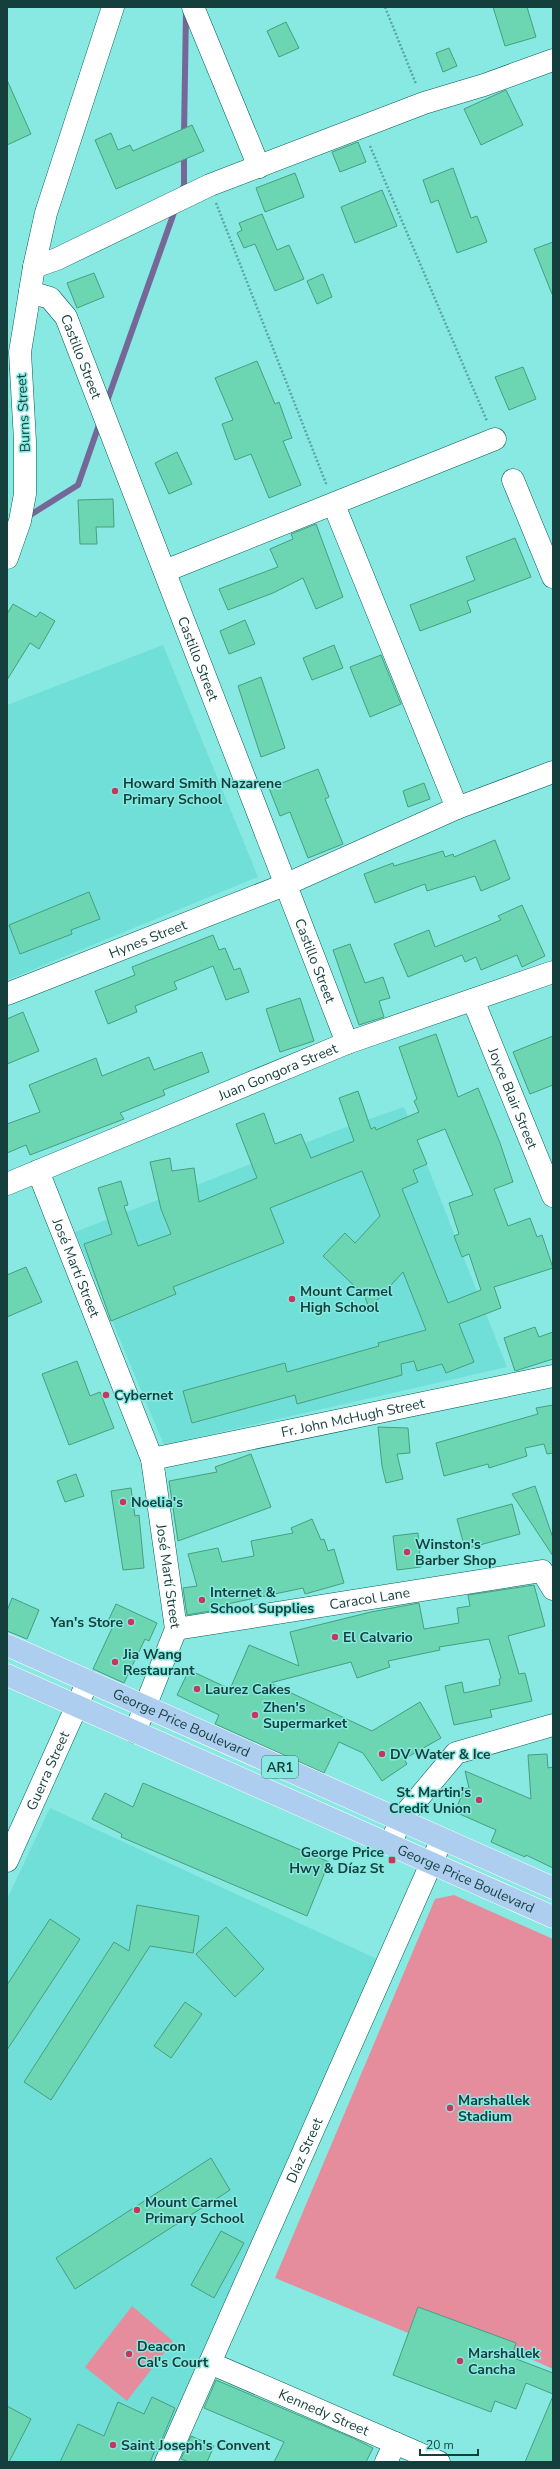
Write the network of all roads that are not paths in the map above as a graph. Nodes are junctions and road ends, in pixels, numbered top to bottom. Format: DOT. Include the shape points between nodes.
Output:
graph roads {
  1 [pos="113,7"];
  2 [pos="193,7"];
  3 [pos="553,60"];
  4 [pos="259,168"];
  5 [pos="34,267"];
  6 [pos="30,292"];
  7 [pos="14,354"];
  8 [pos="495,439"];
  9 [pos="514,480"];
  10 [pos="334,505"];
  11 [pos="7,558"];
  12 [pos="165,571"];
  13 [pos="553,577"];
  14 [pos="553,772"];
  15 [pos="457,808"];
  16 [pos="287,884"];
  17 [pos="553,972"];
  18 [pos="7,994"];
  19 [pos="473,1000"];
  20 [pos="347,1043"];
  21 [pos="38,1171"];
  22 [pos="7,1184"];
  23 [pos="553,1196"];
  24 [pos="553,1376"];
  25 [pos="152,1459"];
  26 [pos="553,1589"];
  27 [pos="176,1629"];
  28 [pos="7,1645"];
  29 [pos="7,1675"];
  30 [pos="88,1681"];
  31 [pos="77,1706"];
  32 [pos="146,1707"];
  33 [pos="553,1725"];
  34 [pos="136,1732"];
  35 [pos="400,1820"];
  36 [pos="442,1839"];
  37 [pos="391,1844"];
  38 [pos="7,1861"];
  39 [pos="432,1863"];
  40 [pos="553,1888"];
  41 [pos="553,1917"];
  42 [pos="210,2363"];
  43 [pos="390,2452"];
  44 [pos="166,2462"];
  45 [pos="439,2462"];
  1 -- 5 [label="street, Burns Street" via="46,213"];
  2 -- 4 [label="street"];
  3 -- 4 [label="street" via="424,103"];
  4 -- 5 [label="street" via="210,185 57,259"];
  5 -- 6 [label="street, Burns Street"];
  6 -- 7 [label="street, Burns Street"];
  6 -- 12 [label="street, Castillo Street" via="50,298 66,317"];
  7 -- 11 [label="street, Burns Street" via="25,441 25,494 20,521"];
  8 -- 10 [label="street"];
  9 -- 13 [label="street"];
  10 -- 12 [label="street"];
  10 -- 15 [label="street"];
  12 -- 16 [label="street, Castillo Street"];
  14 -- 15 [label="street, Hynes Street"];
  15 -- 16 [label="street, Hynes Street"];
  16 -- 18 [label="street, Hynes Street"];
  16 -- 20 [label="street, Castillo Street"];
  17 -- 19 [label="street, Juan Gongora Street"];
  19 -- 20 [label="street, Juan Gongora Street"];
  19 -- 23 [label="street, Joyce Blair Street"];
  20 -- 21 [label="street, Juan Gongora Street"];
  21 -- 22 [label="street, Juan Gongora Street"];
  21 -- 25 [label="street, José Martí Street"];
  24 -- 25 [label="street, Fr. John McHugh Street"];
  25 -- 27 [label="street, José Martí Street"];
  26 -- 27 [label="street, Caracol Lane" via="542,1571"];
  27 -- 32 [label="street, José Martí Street"];
  28 -- 30 [label="highway, George Price Boulevard / AR1"];
  29 -- 31 [label="highway, George Price Boulevard / AR1"];
  30 -- 31 [label="street, Guerra Street"];
  30 -- 32 [label="highway, George Price Boulevard / AR1"];
  31 -- 34 [label="highway, George Price Boulevard / AR1"];
  31 -- 38 [label="street, Guerra Street"];
  32 -- 34 [label="street, José Martí Street"];
  32 -- 35 [label="highway, George Price Boulevard / AR1"];
  33 -- 35 [label="street" via="456,1753"];
  34 -- 37 [label="highway, George Price Boulevard / AR1"];
  35 -- 36 [label="highway, George Price Boulevard / AR1"];
  35 -- 37 [label="street"];
  36 -- 39 [label="street, Díaz Street"];
  36 -- 40 [label="highway, George Price Boulevard / AR1"];
  37 -- 39 [label="highway, George Price Boulevard / AR1"];
  39 -- 41 [label="highway, George Price Boulevard / AR1"];
  39 -- 42 [label="street, Díaz Street"];
  42 -- 43 [label="street, Kennedy Street"];
  42 -- 44 [label="street, Díaz Street"];
  43 -- 45 [label="street, Kennedy Street"];
}
